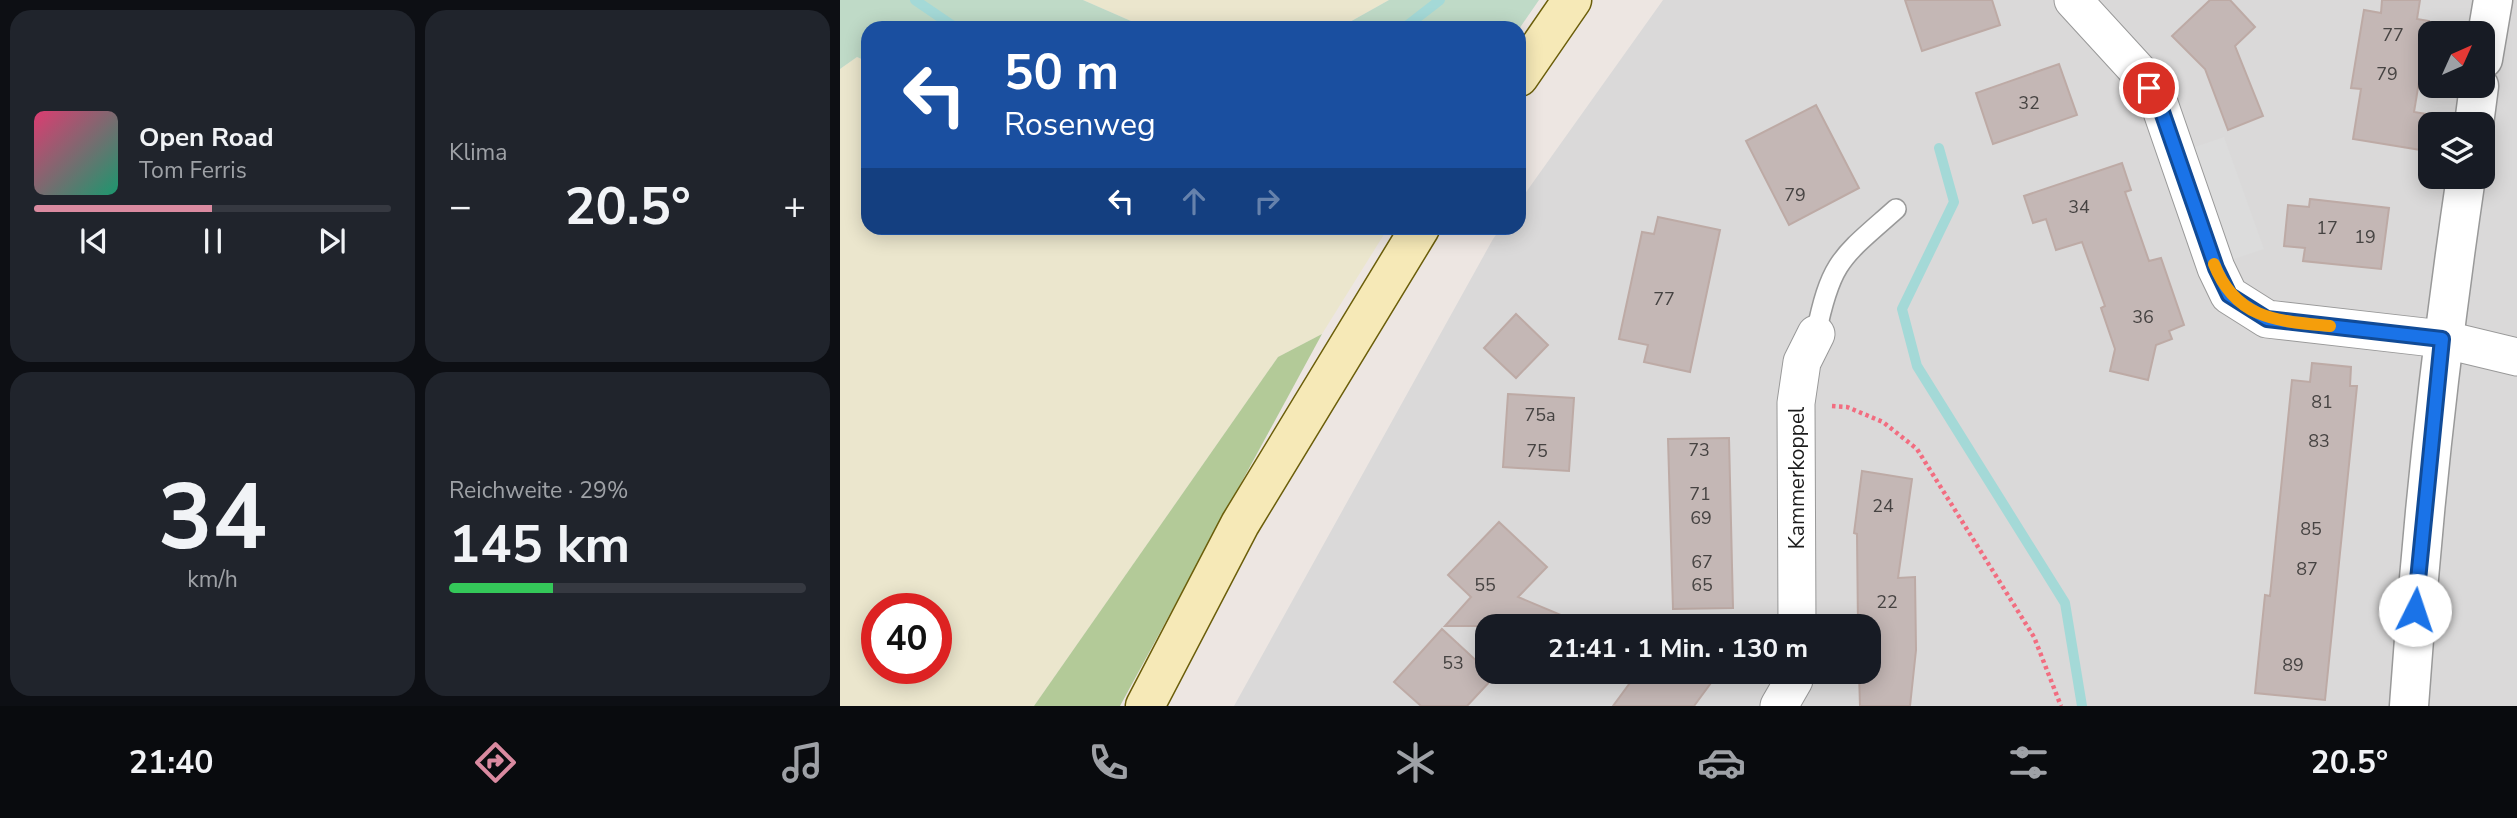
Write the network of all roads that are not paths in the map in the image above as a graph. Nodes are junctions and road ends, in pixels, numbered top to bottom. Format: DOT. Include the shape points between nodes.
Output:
graph roads {
  1 [pos="1572,0"];
  2 [pos="2073,0"];
  3 [pos="2493,0"];
  4 [pos="2489,21"];
  5 [pos="1526,67"];
  6 [pos="2464,189"];
  7 [pos="1896,209"];
  8 [pos="1416,235"];
  9 [pos="1816,334"];
  10 [pos="2442,339"];
  11 [pos="2517,357"];
  12 [pos="1797,614"];
  13 [pos="1792,684"];
  14 [pos="1145,706"];
  15 [pos="1779,706"];
  16 [pos="2409,706"];
  1 -- 5 [label="main road"];
  2 -- 10 [label="street" via="2138,71 2160,106 2229,295 2267,319"];
  3 -- 4 [label="street"];
  6 -- 10 [label="street"];
  7 -- 9 [label="lane" via="1839,262 1824,295"];
  8 -- 14 [label="main road" via="1240,524"];
  9 -- 12 [label="street, Kammerkoppel" via="1802,362 1796,403"];
  10 -- 11 [label="street"];
  10 -- 16 [label="street" via="2418,562"];
  13 -- 15 [label="street"];
}
